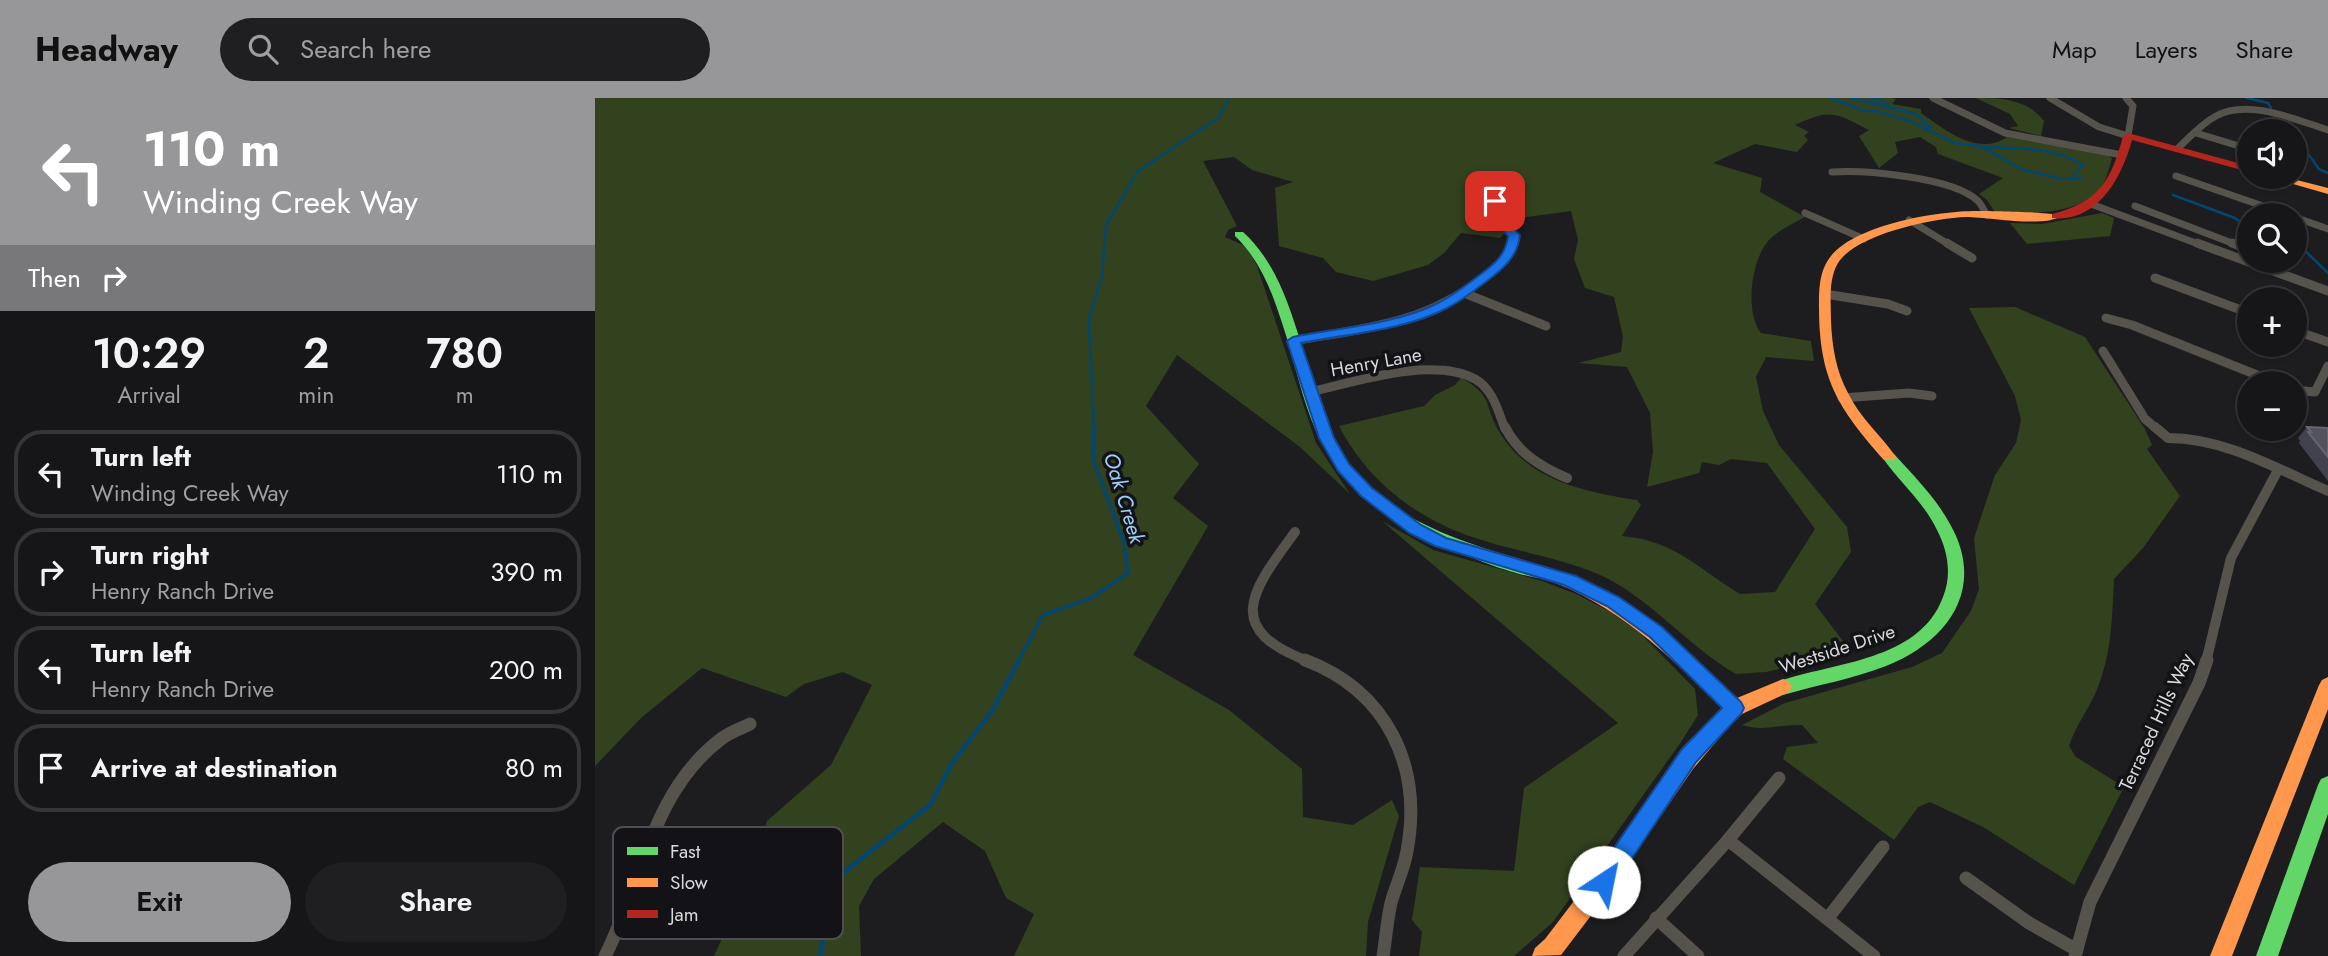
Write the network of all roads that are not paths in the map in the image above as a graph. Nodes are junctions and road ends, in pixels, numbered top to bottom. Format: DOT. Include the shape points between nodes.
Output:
graph roads {
  1 [pos="1933,98"];
  2 [pos="2050,98"];
  3 [pos="2126,98"];
  4 [pos="2328,130"];
  5 [pos="2196,133"];
  6 [pos="2128,136"];
  7 [pos="2237,145"];
  8 [pos="2178,148"];
  9 [pos="2123,155"];
  10 [pos="2237,165"];
  11 [pos="1832,172"];
  12 [pos="2176,176"];
  13 [pos="2307,186"];
  14 [pos="2328,191"];
  15 [pos="1495,201"];
  16 [pos="2254,203"];
  17 [pos="2091,204"];
  18 [pos="2135,206"];
  19 [pos="1805,213"];
  20 [pos="1987,215"];
  21 [pos="1909,220"];
  22 [pos="2328,220"];
  23 [pos="2307,221"];
  24 [pos="2317,224"];
  25 [pos="2328,229"];
  26 [pos="1239,234"];
  27 [pos="1864,239"];
  28 [pos="2233,244"];
  29 [pos="2237,245"];
  30 [pos="2221,251"];
  31 [pos="1972,258"];
  32 [pos="2155,278"];
  33 [pos="2328,290"];
  34 [pos="1464,293"];
  35 [pos="1825,294"];
  36 [pos="2237,309"];
  37 [pos="1907,311"];
  38 [pos="2106,318"];
  39 [pos="1546,326"];
  40 [pos="2307,335"];
  41 [pos="1293,341"];
  42 [pos="2328,342"];
  43 [pos="2103,351"];
  44 [pos="2328,366"];
  45 [pos="2247,371"];
  46 [pos="2307,391"];
  47 [pos="1310,392"];
  48 [pos="1932,396"];
  49 [pos="1842,398"];
  50 [pos="2278,470"];
  51 [pos="1567,478"];
  52 [pos="2328,491"];
  53 [pos="1294,533"];
  54 [pos="2328,685"];
  55 [pos="1735,708"];
  56 [pos="750,724"];
  57 [pos="1779,778"];
  58 [pos="2328,785"];
  59 [pos="654,827"];
  60 [pos="1728,840"];
  61 [pos="1883,847"];
  62 [pos="1966,878"];
  63 [pos="1656,918"];
  64 [pos="1828,918"];
  65 [pos="614,939"];
  66 [pos="2076,953"];
  67 [pos="605,956"];
  68 [pos="1383,956"];
  69 [pos="1543,956"];
  70 [pos="1624,956"];
  71 [pos="1698,956"];
  72 [pos="1874,956"];
  73 [pos="2221,956"];
  74 [pos="2267,956"];
  1 -- 9 [label="street" via="2005,133"];
  2 -- 6 [label="street" via="2099,127"];
  3 -- 6 [label="street" via="2133,106"];
  4 -- 5 [label="street" via="2281,116 2237,110 2219,113"];
  5 -- 7 [label="street"];
  5 -- 8 [label="street"];
  6 -- 8 [label="street"];
  6 -- 9 [label="street"];
  8 -- 10 [label="street"];
  9 -- 17 [label="street" via="2111,187"];
  11 -- 20 [label="street" via="1860,169 1939,186 1970,196"];
  12 -- 16 [label="street"];
  13 -- 14 [label="street"];
  15 -- 34 [label="street" via="1505,215 1502,225 1514,235 1513,248 1499,266"];
  17 -- 20 [label="street, Westside Drive" via="2048,218"];
  17 -- 30 [label="street"];
  18 -- 28 [label="street"];
  19 -- 27 [label="street"];
  20 -- 21 [label="street, Westside Drive"];
  21 -- 27 [label="street, Westside Drive"];
  21 -- 31 [label="street"];
  22 -- 24 [label="street"];
  23 -- 24 [label="street"];
  24 -- 25 [label="street"];
  26 -- 41 [label="street" via="1259,251"];
  27 -- 35 [label="street, Westside Drive" via="1830,264"];
  28 -- 29 [label="street"];
  28 -- 30 [label="street"];
  30 -- 33 [label="street"];
  32 -- 36 [label="street"];
  34 -- 39 [label="street"];
  34 -- 41 [label="street" via="1412,317"];
  35 -- 37 [label="street"];
  35 -- 49 [label="street, Westside Drive" via="1827,365"];
  38 -- 45 [label="street"];
  40 -- 42 [label="street"];
  41 -- 47 [label="street"];
  43 -- 50 [label="street" via="2145,419 2168,438 2200,439"];
  44 -- 46 [label="street" via="2315,392"];
  47 -- 51 [label="street, Henry Lane" via="1429,369 1465,375 1489,390 1506,429 1523,452"];
  47 -- 55 [label="street" via="1343,467 1392,512 1440,542 1570,580 1613,601 1656,632"];
  48 -- 49 [label="street" via="1909,393"];
  49 -- 55 [label="street, Westside Drive" via="1944,525 1957,569 1951,604 1933,630 1905,650 1769,692"];
  50 -- 52 [label="street"];
  50 -- 66 [label="street, Terraced Hills Way" via="2231,558 2199,683 2090,902"];
  53 -- 68 [label="street" via="1251,604 1255,629 1271,646 1343,677 1390,727 1404,761 1409,801 1407,852 1390,906"];
  54 -- 73 [label="street"];
  55 -- 69 [label="street, Westside Drive" via="1689,756 1604,882"];
  56 -- 59 [label="street" via="722,738 692,768"];
  57 -- 60 [label="street"];
  58 -- 74 [label="street"];
  60 -- 63 [label="street"];
  60 -- 64 [label="street"];
  61 -- 64 [label="street"];
  62 -- 66 [label="street"];
  63 -- 70 [label="street"];
  63 -- 71 [label="street"];
  64 -- 72 [label="street"];
  65 -- 67 [label="street"];
}
